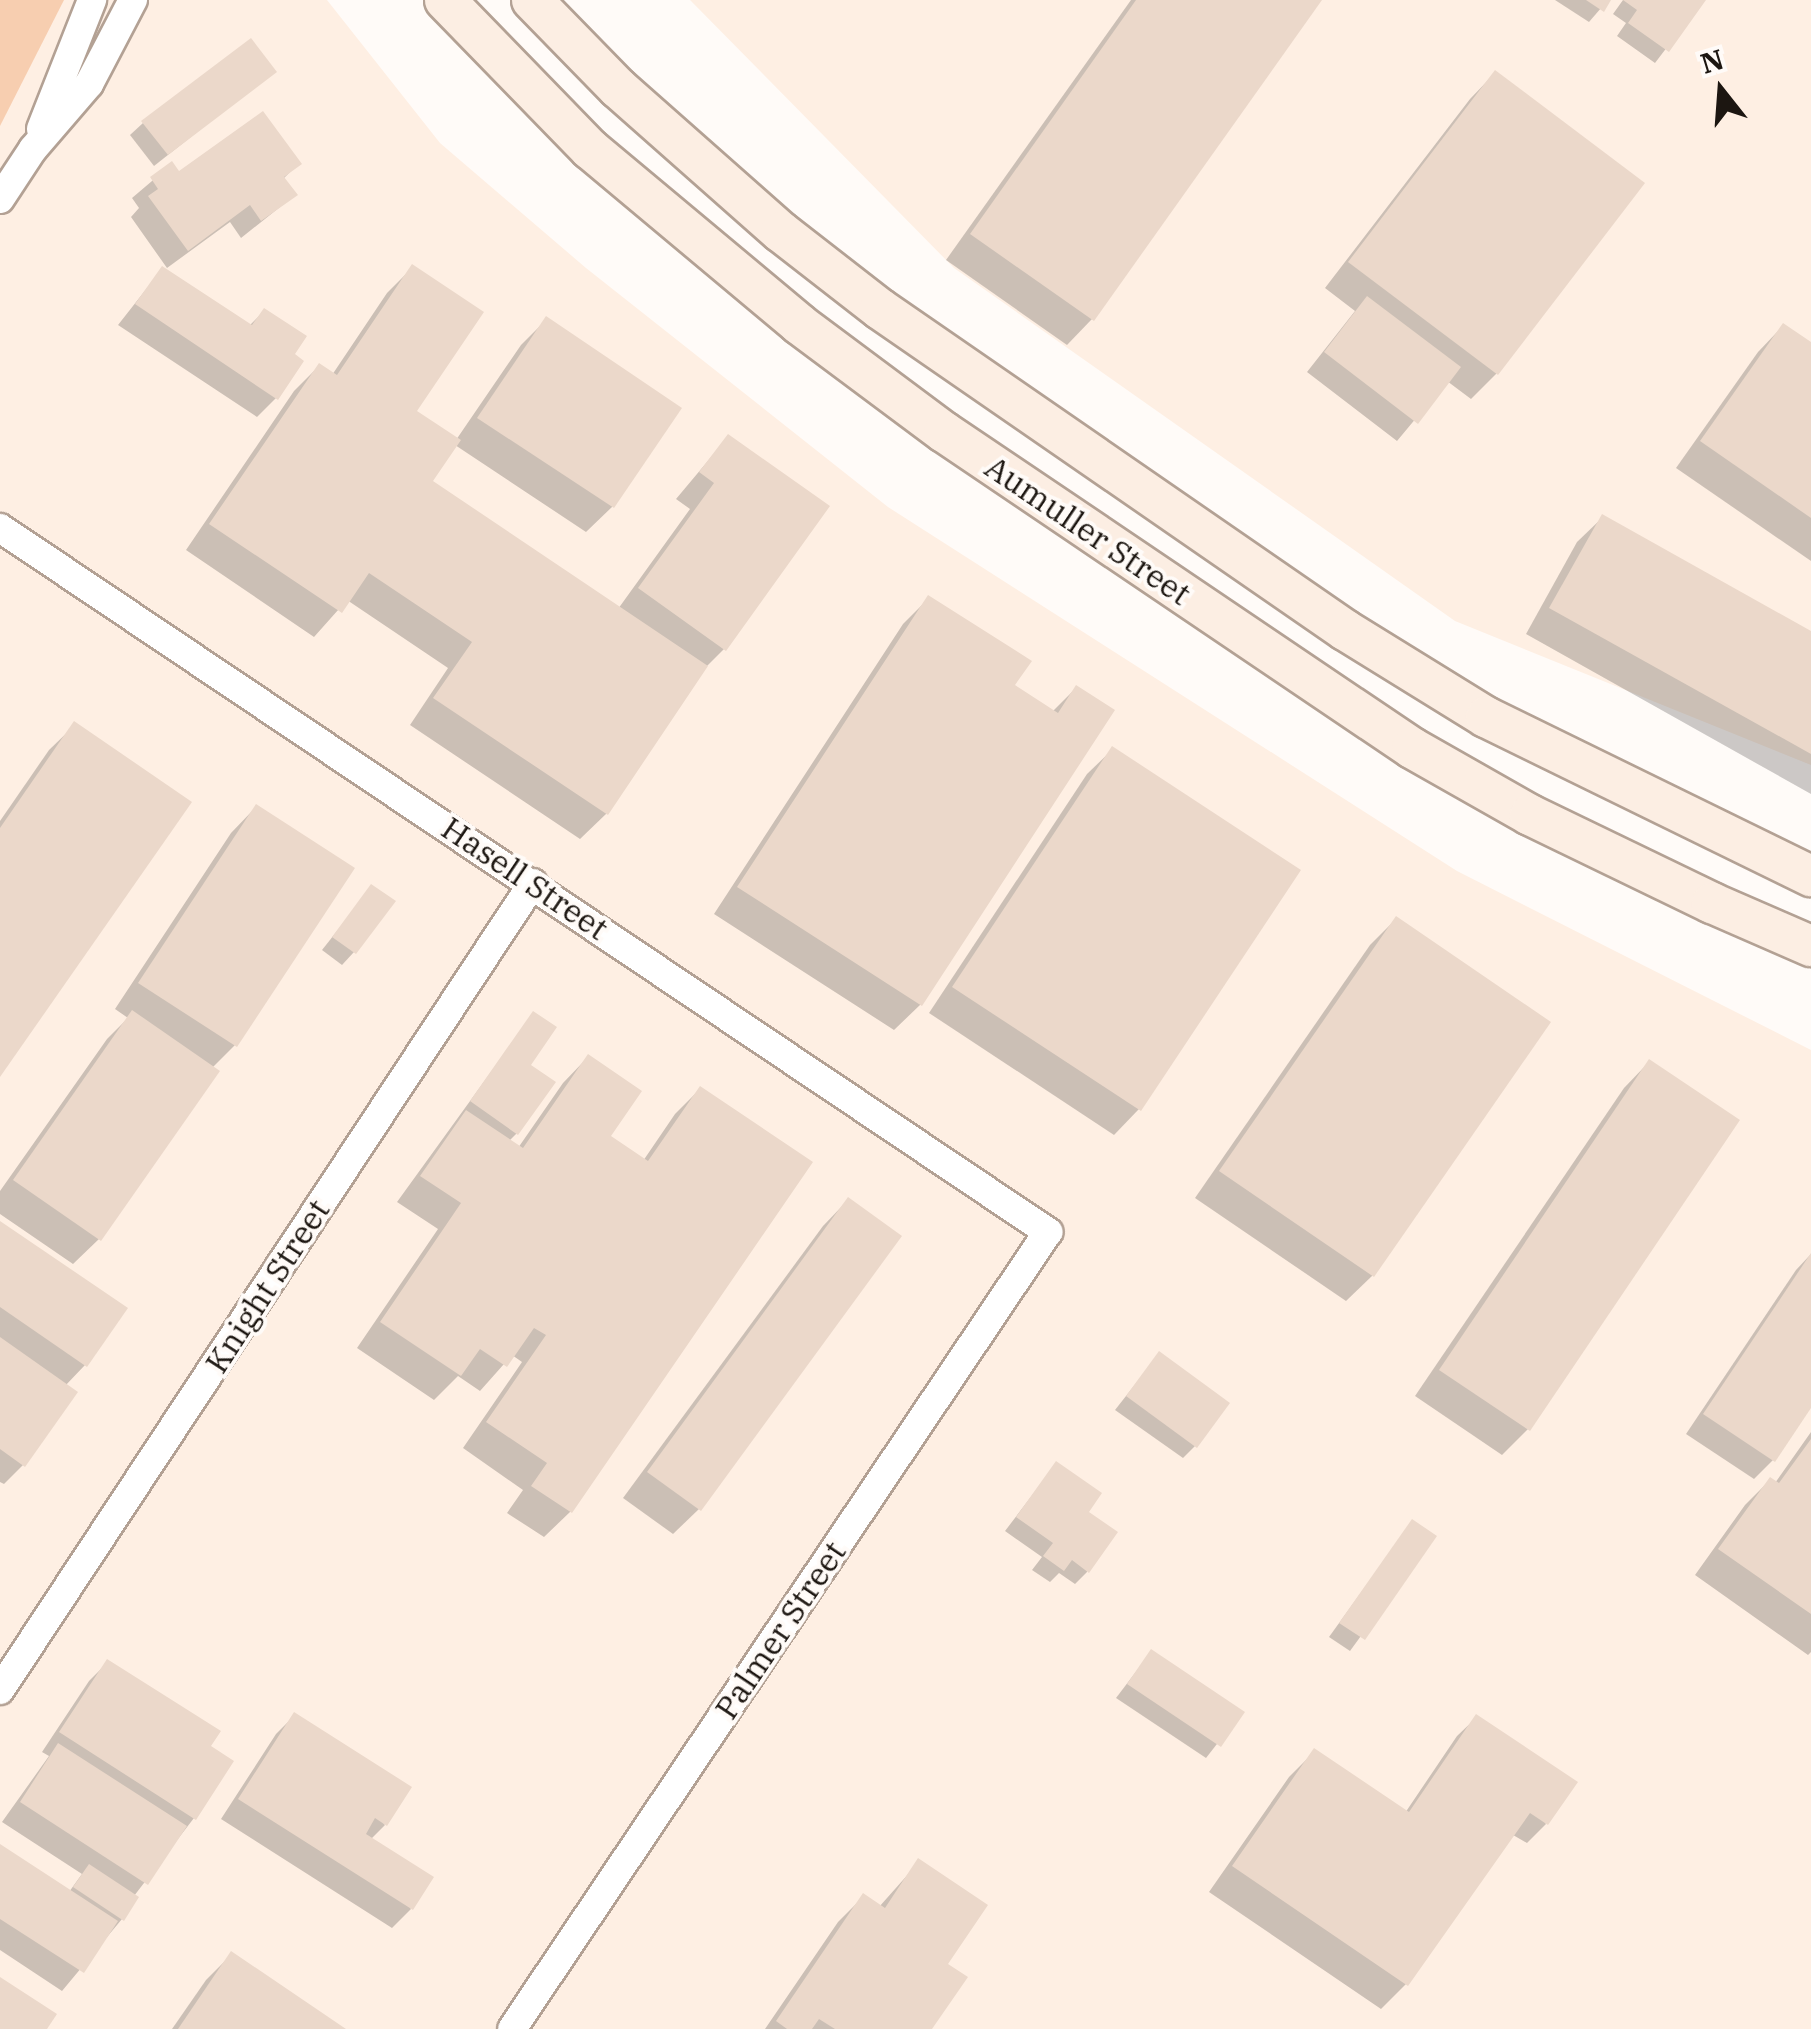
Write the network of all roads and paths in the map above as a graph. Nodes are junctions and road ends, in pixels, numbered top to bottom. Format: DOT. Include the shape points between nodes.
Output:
graph roads {
  1 [pos="92,0"];
  2 [pos="133,0"];
  3 [pos="445,0"];
  4 [pos="532,0"];
  5 [pos="33,150"];
  6 [pos="0,199"];
  7 [pos="0,528"];
  8 [pos="1811,876"];
  9 [pos="533,883"];
  10 [pos="1811,946"];
  11 [pos="1048,1232"];
  12 [pos="0,1690"];
  13 [pos="512,2029"];
  1 -- 5 [label="street"];
  2 -- 5 [label="street" via="88,84"];
  3 -- 10 [label="main road, Aumuller Street" via="590,149 798,324 944,432 1412,748 1530,815"];
  4 -- 8 [label="main road, Aumuller Street" via="618,88 781,232 1329,619 1486,718"];
  5 -- 6 [label="street"];
  7 -- 9 [label="street, Hasell Street"];
  9 -- 11 [label="street, Hasell Street"];
  9 -- 12 [label="street, Knight Street"];
  11 -- 13 [label="street, Palmer Street"];
}
